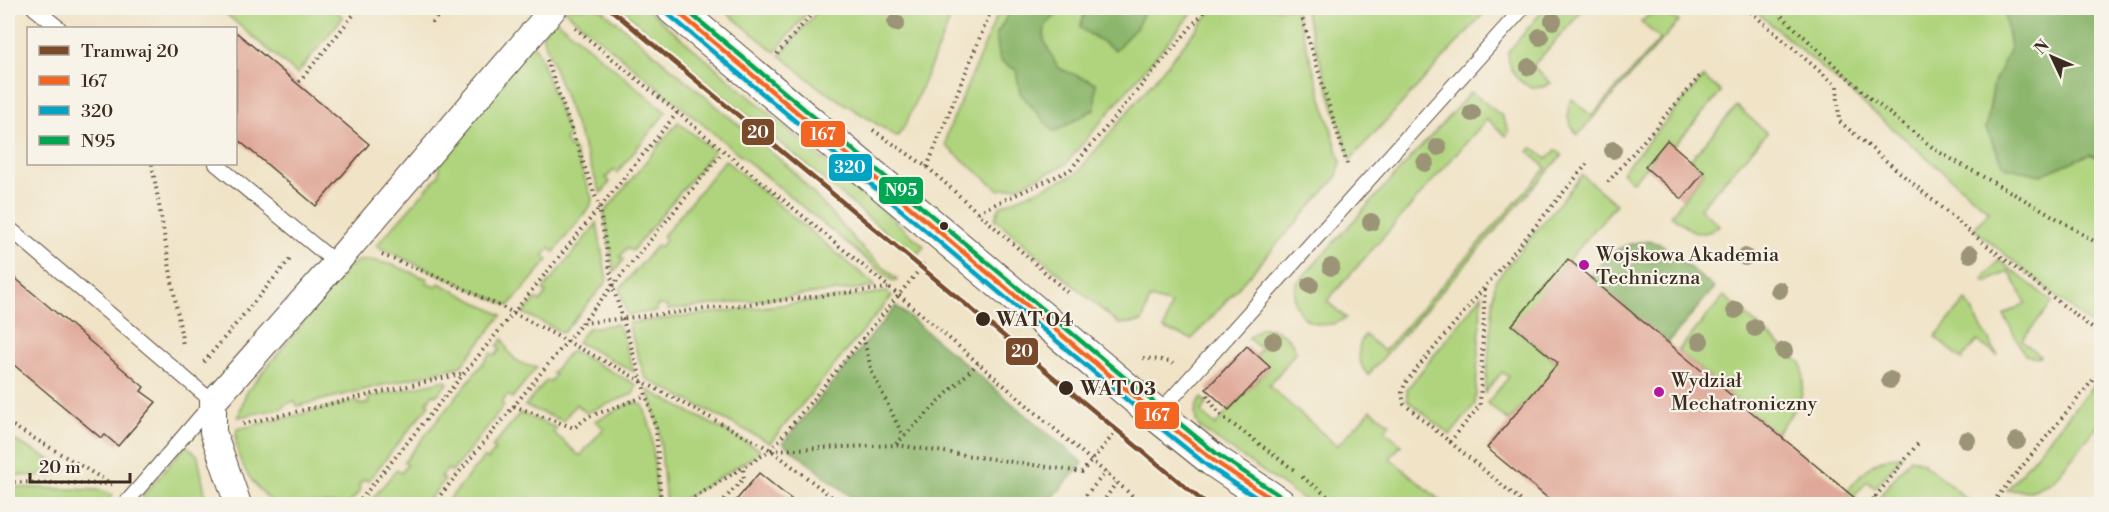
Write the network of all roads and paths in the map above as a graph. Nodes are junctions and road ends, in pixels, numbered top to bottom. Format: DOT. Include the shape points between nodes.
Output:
graph roads {
  1 [pos="34,8"];
  2 [pos="359,8"];
  3 [pos="445,8"];
  4 [pos="553,8"];
  5 [pos="673,8"];
  6 [pos="817,8"];
  7 [pos="992,8"];
  8 [pos="1207,8"];
  9 [pos="1299,8"];
  10 [pos="1523,8"];
  11 [pos="1746,8"];
  12 [pos="1773,8"];
  13 [pos="432,23"];
  14 [pos="58,27"];
  15 [pos="533,32"];
  16 [pos="773,59"];
  17 [pos="1700,76"];
  18 [pos="299,82"];
  19 [pos="677,113"];
  20 [pos="723,152"];
  21 [pos="1587,164"];
  22 [pos="152,165"];
  23 [pos="217,165"];
  24 [pos="1608,182"];
  25 [pos="1357,195"];
  26 [pos="599,207"];
  27 [pos="978,212"];
  28 [pos="8,227"];
  29 [pos="307,239"];
  30 [pos="2102,246"];
  31 [pos="343,256"];
  32 [pos="929,258"];
  33 [pos="1485,286"];
  34 [pos="613,287"];
  35 [pos="889,288"];
  36 [pos="897,294"];
  37 [pos="1071,297"];
  38 [pos="514,313"];
  39 [pos="622,320"];
  40 [pos="582,323"];
  41 [pos="863,336"];
  42 [pos="2102,336"];
  43 [pos="567,341"];
  44 [pos="1138,357"];
  45 [pos="1169,361"];
  46 [pos="978,363"];
  47 [pos="2102,369"];
  48 [pos="465,373"];
  49 [pos="191,377"];
  50 [pos="641,381"];
  51 [pos="646,396"];
  52 [pos="1208,396"];
  53 [pos="213,402"];
  54 [pos="514,406"];
  55 [pos="1157,415"];
  56 [pos="1125,422"];
  57 [pos="8,423"];
  58 [pos="213,432"];
  59 [pos="903,436"];
  60 [pos="1920,441"];
  61 [pos="1450,442"];
  62 [pos="896,445"];
  63 [pos="771,450"];
  64 [pos="1092,461"];
  65 [pos="743,468"];
  66 [pos="1106,472"];
  67 [pos="8,482"];
  68 [pos="1116,483"];
  69 [pos="111,484"];
  70 [pos="1876,496"];
  71 [pos="128,501"];
  72 [pos="1993,502"];
  73 [pos="237,504"];
  74 [pos="357,504"];
  75 [pos="433,504"];
  76 [pos="661,504"];
  77 [pos="684,504"];
  78 [pos="720,504"];
  79 [pos="841,504"];
  80 [pos="1078,504"];
  81 [pos="1106,504"];
  82 [pos="1142,504"];
  83 [pos="1280,504"];
  84 [pos="1338,504"];
  85 [pos="1525,504"];
  86 [pos="1869,504"];
  87 [pos="1886,504"];
  1 -- 14 [label="lane"];
  2 -- 18 [label="path"];
  3 -- 13 [label="path"];
  4 -- 15 [label="street"];
  4 -- 19 [label="path"];
  5 -- 55 [label="street"];
  6 -- 16 [label="path"];
  7 -- 27 [label="path" via="927,167"];
  8 -- 27 [label="path" via="1070,170"];
  9 -- 25 [label="path"];
  10 -- 25 [label="lane"];
  11 -- 42 [label="path" via="1837,86 1839,121"];
  12 -- 30 [label="path" via="1870,98 1937,151"];
  15 -- 26 [label="path" via="543,48"];
  15 -- 31 [label="street"];
  17 -- 24 [label="path"];
  19 -- 20 [label="path"];
  19 -- 26 [label="path"];
  20 -- 34 [label="path"];
  20 -- 35 [label="path"];
  21 -- 33 [label="path"];
  22 -- 49 [label="path"];
  23 -- 29 [label="lane"];
  25 -- 55 [label="lane"];
  26 -- 34 [label="path"];
  26 -- 38 [label="path"];
  27 -- 37 [label="path"];
  28 -- 49 [label="lane"];
  29 -- 31 [label="lane"];
  29 -- 49 [label="path"];
  31 -- 38 [label="path" via="378,253"];
  31 -- 53 [label="street"];
  32 -- 36 [label="path"];
  33 -- 61 [label="path" via="1480,405"];
  33 -- 61 [label="path" via="1405,383 1402,393 1404,404"];
  34 -- 39 [label="path"];
  34 -- 40 [label="path"];
  35 -- 36 [label="path"];
  35 -- 39 [label="path"];
  36 -- 41 [label="path"];
  36 -- 46 [label="path"];
  38 -- 43 [label="path"];
  38 -- 48 [label="path"];
  39 -- 40 [label="path"];
  39 -- 50 [label="path"];
  40 -- 43 [label="path"];
  41 -- 59 [label="path" via="872,372"];
  41 -- 63 [label="path"];
  43 -- 50 [label="path"];
  43 -- 54 [label="path"];
  44 -- 45 [label="path"];
  46 -- 59 [label="path"];
  46 -- 64 [label="path"];
  47 -- 72 [label="path"];
  48 -- 58 [label="path"];
  48 -- 74 [label="path"];
  49 -- 53 [label="lane"];
  50 -- 51 [label="path"];
  50 -- 63 [label="path"];
  51 -- 54 [label="path" via="588,417 574,428"];
  51 -- 76 [label="path" via="656,428"];
  52 -- 84 [label="path" via="1220,414"];
  53 -- 58 [label="street"];
  53 -- 71 [label="lane"];
  54 -- 75 [label="path"];
  55 -- 83 [label="street" via="1213,460"];
  56 -- 64 [label="path"];
  57 -- 69 [label="path"];
  58 -- 73 [label="street"];
  59 -- 62 [label="path"];
  60 -- 70 [label="path"];
  61 -- 85 [label="path"];
  62 -- 63 [label="path"];
  62 -- 64 [label="path" via="1082,472"];
  63 -- 65 [label="path"];
  63 -- 79 [label="path"];
  64 -- 66 [label="path"];
  65 -- 77 [label="path"];
  65 -- 78 [label="path" via="744,478"];
  66 -- 68 [label="path"];
  66 -- 80 [label="path"];
  67 -- 69 [label="path"];
  68 -- 81 [label="path" via="1105,499"];
  68 -- 82 [label="path"];
  69 -- 71 [label="path"];
  70 -- 86 [label="path"];
  70 -- 87 [label="path"];
}
